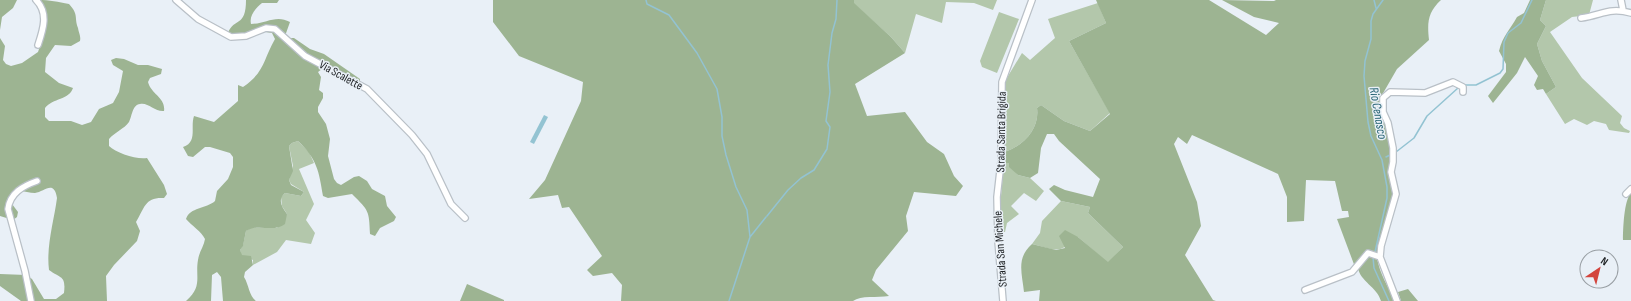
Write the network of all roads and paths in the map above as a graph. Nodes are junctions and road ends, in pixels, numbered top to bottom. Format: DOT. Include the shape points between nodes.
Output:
graph roads {
  1 [pos="36,0"];
  2 [pos="176,0"];
  3 [pos="1032,0"];
  4 [pos="1621,0"];
  5 [pos="1623,10"];
  6 [pos="1631,13"];
  7 [pos="1581,18"];
  8 [pos="38,46"];
  9 [pos="1463,92"];
  10 [pos="38,181"];
  11 [pos="1631,189"];
  12 [pos="1626,194"];
  13 [pos="997,197"];
  14 [pos="465,218"];
  15 [pos="1380,257"];
  16 [pos="1305,290"];
  17 [pos="31,301"];
  18 [pos="1003,301"];
  19 [pos="1397,301"];
  1 -- 8 [label="street" via="44,12 43,31"];
  2 -- 14 [label="street, Via Scalette" via="198,19 231,37 246,36 266,28 275,29 305,56 367,90 412,135 427,154 449,200"];
  3 -- 13 [label="street, Strada Santa Brigida" via="1002,82 1001,162"];
  4 -- 5 [label="street"];
  5 -- 6 [label="street"];
  5 -- 7 [label="street" via="1611,10"];
  9 -- 15 [label="street" via="1463,87 1453,82 1425,93 1390,92 1383,98 1383,112 1393,148 1391,172 1396,194"];
  10 -- 17 [label="street" via="15,193 8,209 26,271"];
  11 -- 12 [label="street"];
  13 -- 18 [label="street, Strada San Michele"];
  15 -- 16 [label="street" via="1368,254 1352,272"];
  15 -- 19 [label="street"];
}
